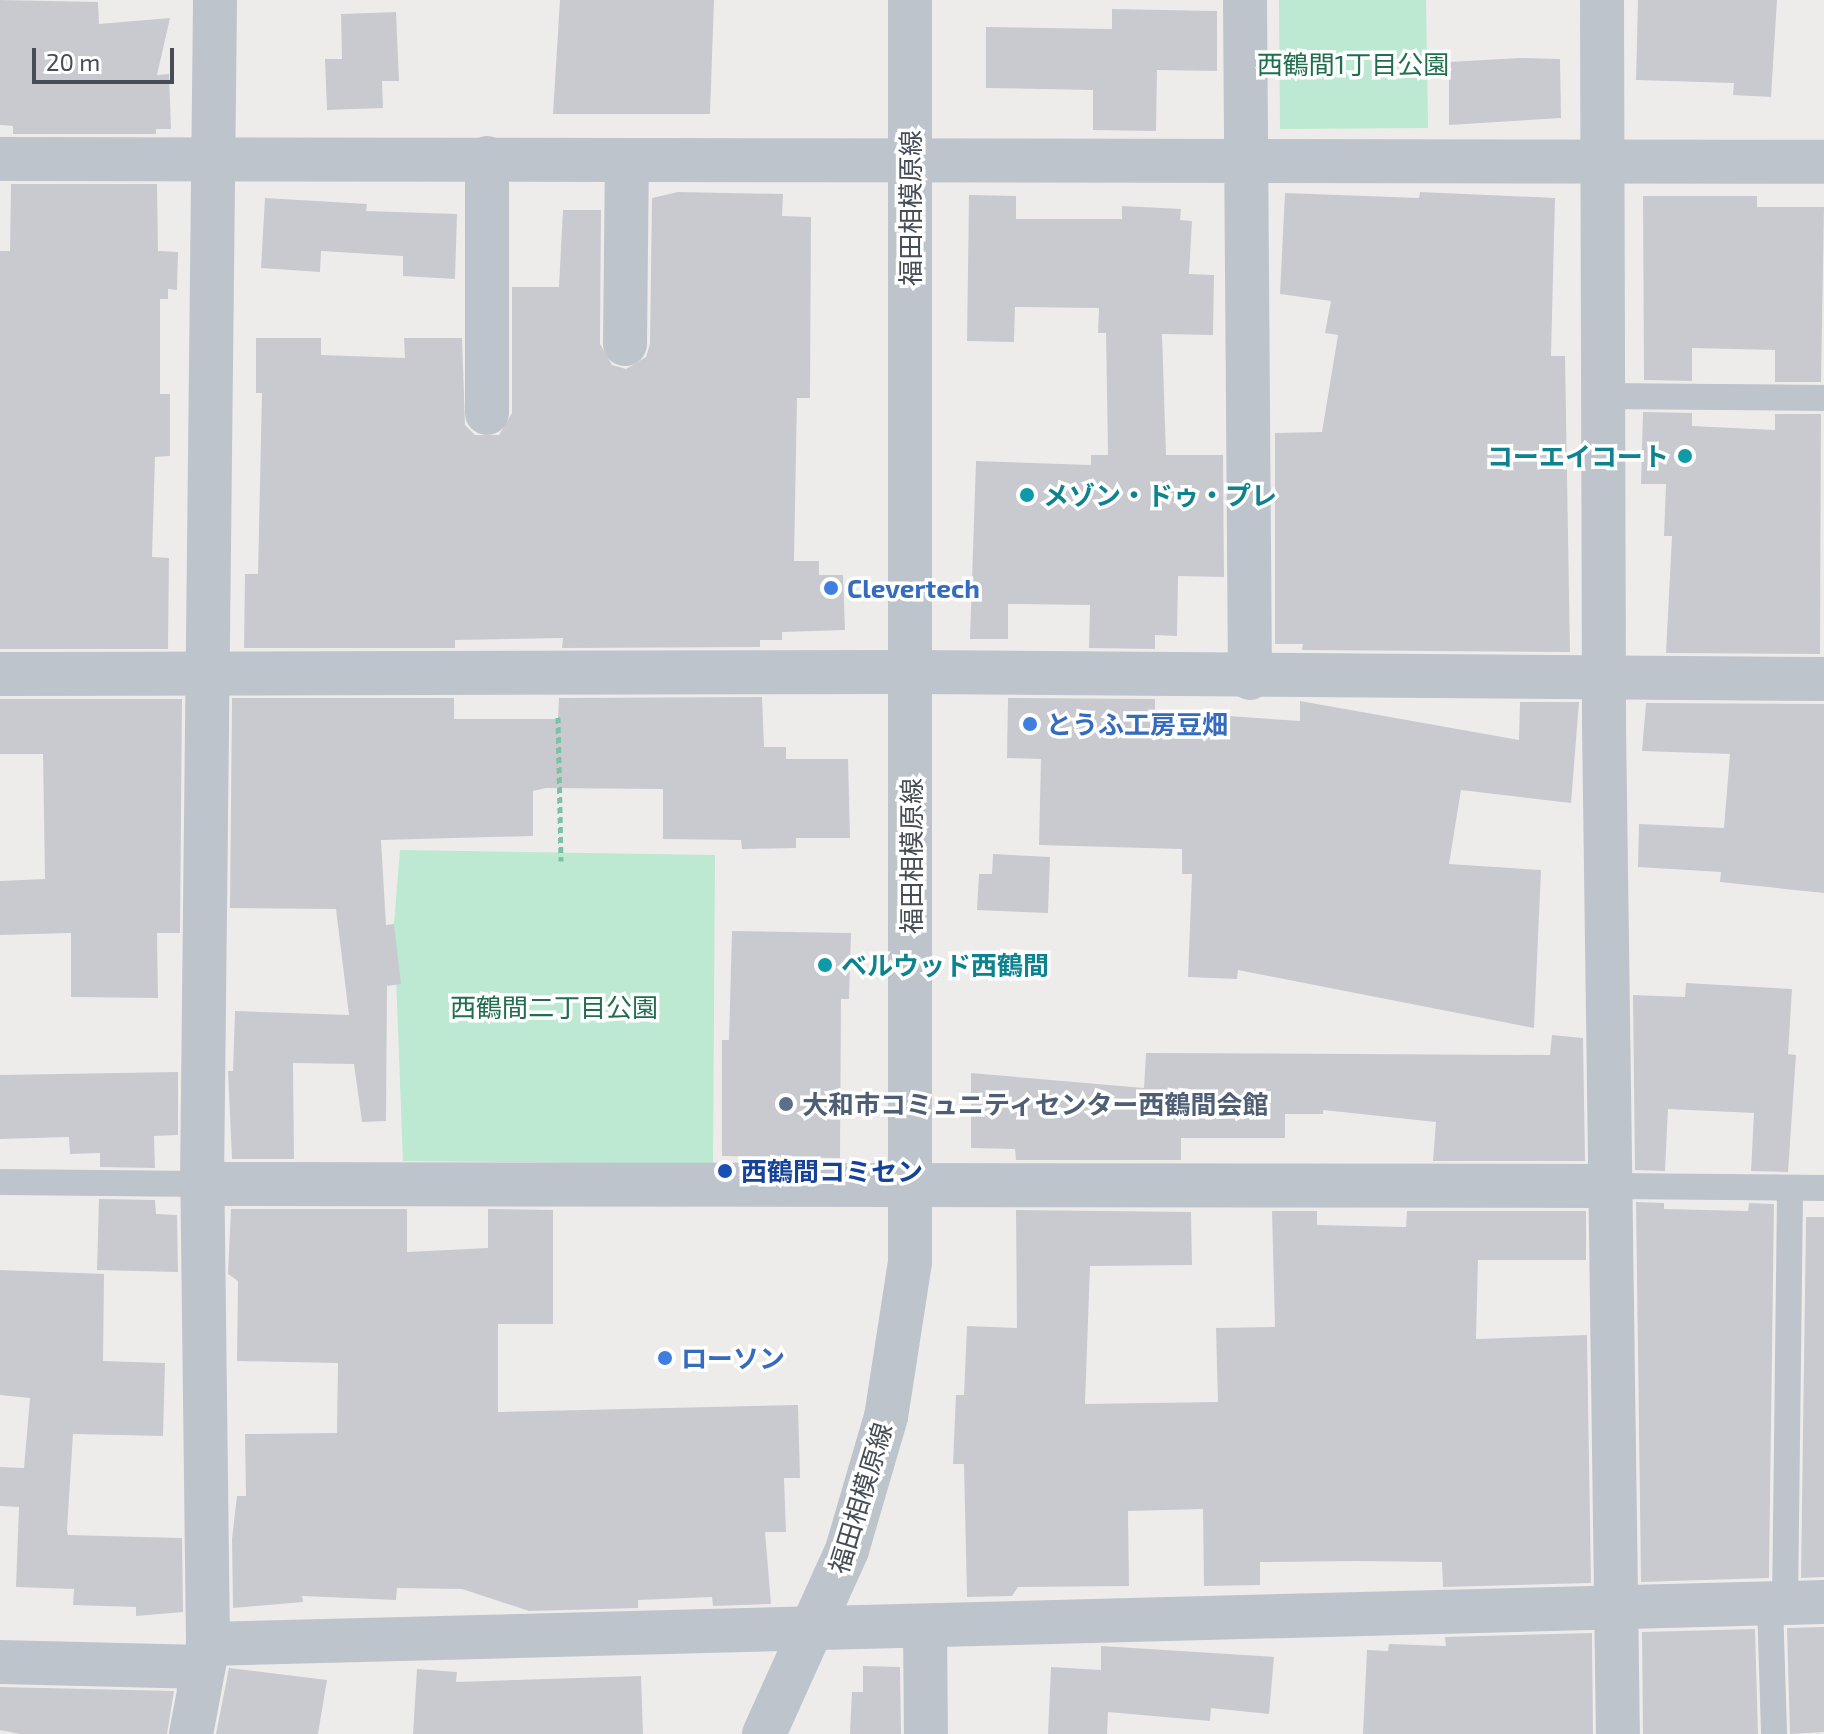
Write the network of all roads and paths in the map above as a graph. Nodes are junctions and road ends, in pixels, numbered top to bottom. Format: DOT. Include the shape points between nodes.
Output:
graph roads {
  1 [pos="215,0"];
  2 [pos="910,0"];
  3 [pos="1245,0"];
  4 [pos="1602,0"];
  5 [pos="215,158"];
  6 [pos="487,158"];
  7 [pos="0,159"];
  8 [pos="627,160"];
  9 [pos="1243,160"];
  10 [pos="910,161"];
  11 [pos="1602,161"];
  12 [pos="1824,162"];
  13 [pos="625,344"];
  14 [pos="1601,396"];
  15 [pos="1824,398"];
  16 [pos="487,413"];
  17 [pos="209,672"];
  18 [pos="911,672"];
  19 [pos="0,674"];
  20 [pos="557,676"];
  21 [pos="1250,678"];
  22 [pos="1605,678"];
  23 [pos="1824,679"];
  24 [pos="561,861"];
  25 [pos="0,1182"];
  26 [pos="202,1184"];
  27 [pos="912,1185"];
  28 [pos="1609,1186"];
  29 [pos="1790,1188"];
  30 [pos="1824,1188"];
  31 [pos="1793,1603"];
  32 [pos="1620,1608"];
  33 [pos="925,1627"];
  34 [pos="815,1630"];
  35 [pos="206,1655"];
  36 [pos="0,1662"];
  37 [pos="191,1734"];
  38 [pos="764,1734"];
  39 [pos="926,1734"];
  40 [pos="1618,1734"];
  41 [pos="1774,1734"];
  1 -- 5 [label="street"];
  2 -- 10 [label="street, 福田相模原線"];
  3 -- 9 [label="street"];
  4 -- 11 [label="street"];
  5 -- 6 [label="street"];
  5 -- 7 [label="street"];
  5 -- 17 [label="street"];
  6 -- 8 [label="street"];
  6 -- 16 [label="street"];
  8 -- 10 [label="street"];
  8 -- 13 [label="street"];
  9 -- 10 [label="street"];
  9 -- 11 [label="street"];
  9 -- 21 [label="street"];
  10 -- 18 [label="street, 福田相模原線"];
  11 -- 12 [label="street"];
  11 -- 14 [label="street"];
  14 -- 15 [label="lane"];
  14 -- 22 [label="street"];
  17 -- 19 [label="street"];
  17 -- 20 [label="street"];
  17 -- 26 [label="street"];
  18 -- 20 [label="street"];
  18 -- 21 [label="street"];
  18 -- 27 [label="street, 福田相模原線"];
  20 -- 24 [label="path"];
  21 -- 22 [label="street"];
  22 -- 23 [label="street"];
  22 -- 28 [label="street"];
  25 -- 26 [label="lane"];
  26 -- 27 [label="street"];
  26 -- 35 [label="street"];
  27 -- 28 [label="street"];
  27 -- 34 [label="street, 福田相模原線" via="910,1262 886,1417 847,1550"];
  28 -- 29 [label="lane"];
  28 -- 32 [label="street"];
  29 -- 30 [label="lane"];
  29 -- 31 [label="lane"];
  31 -- 32 [label="street"];
  31 -- 41 [label="lane"];
  32 -- 33 [label="street"];
  32 -- 40 [label="street"];
  33 -- 34 [label="street"];
  33 -- 39 [label="street"];
  34 -- 35 [label="street"];
  34 -- 38 [label="street, 福田相模原線"];
  35 -- 36 [label="street"];
  35 -- 37 [label="street"];
}
